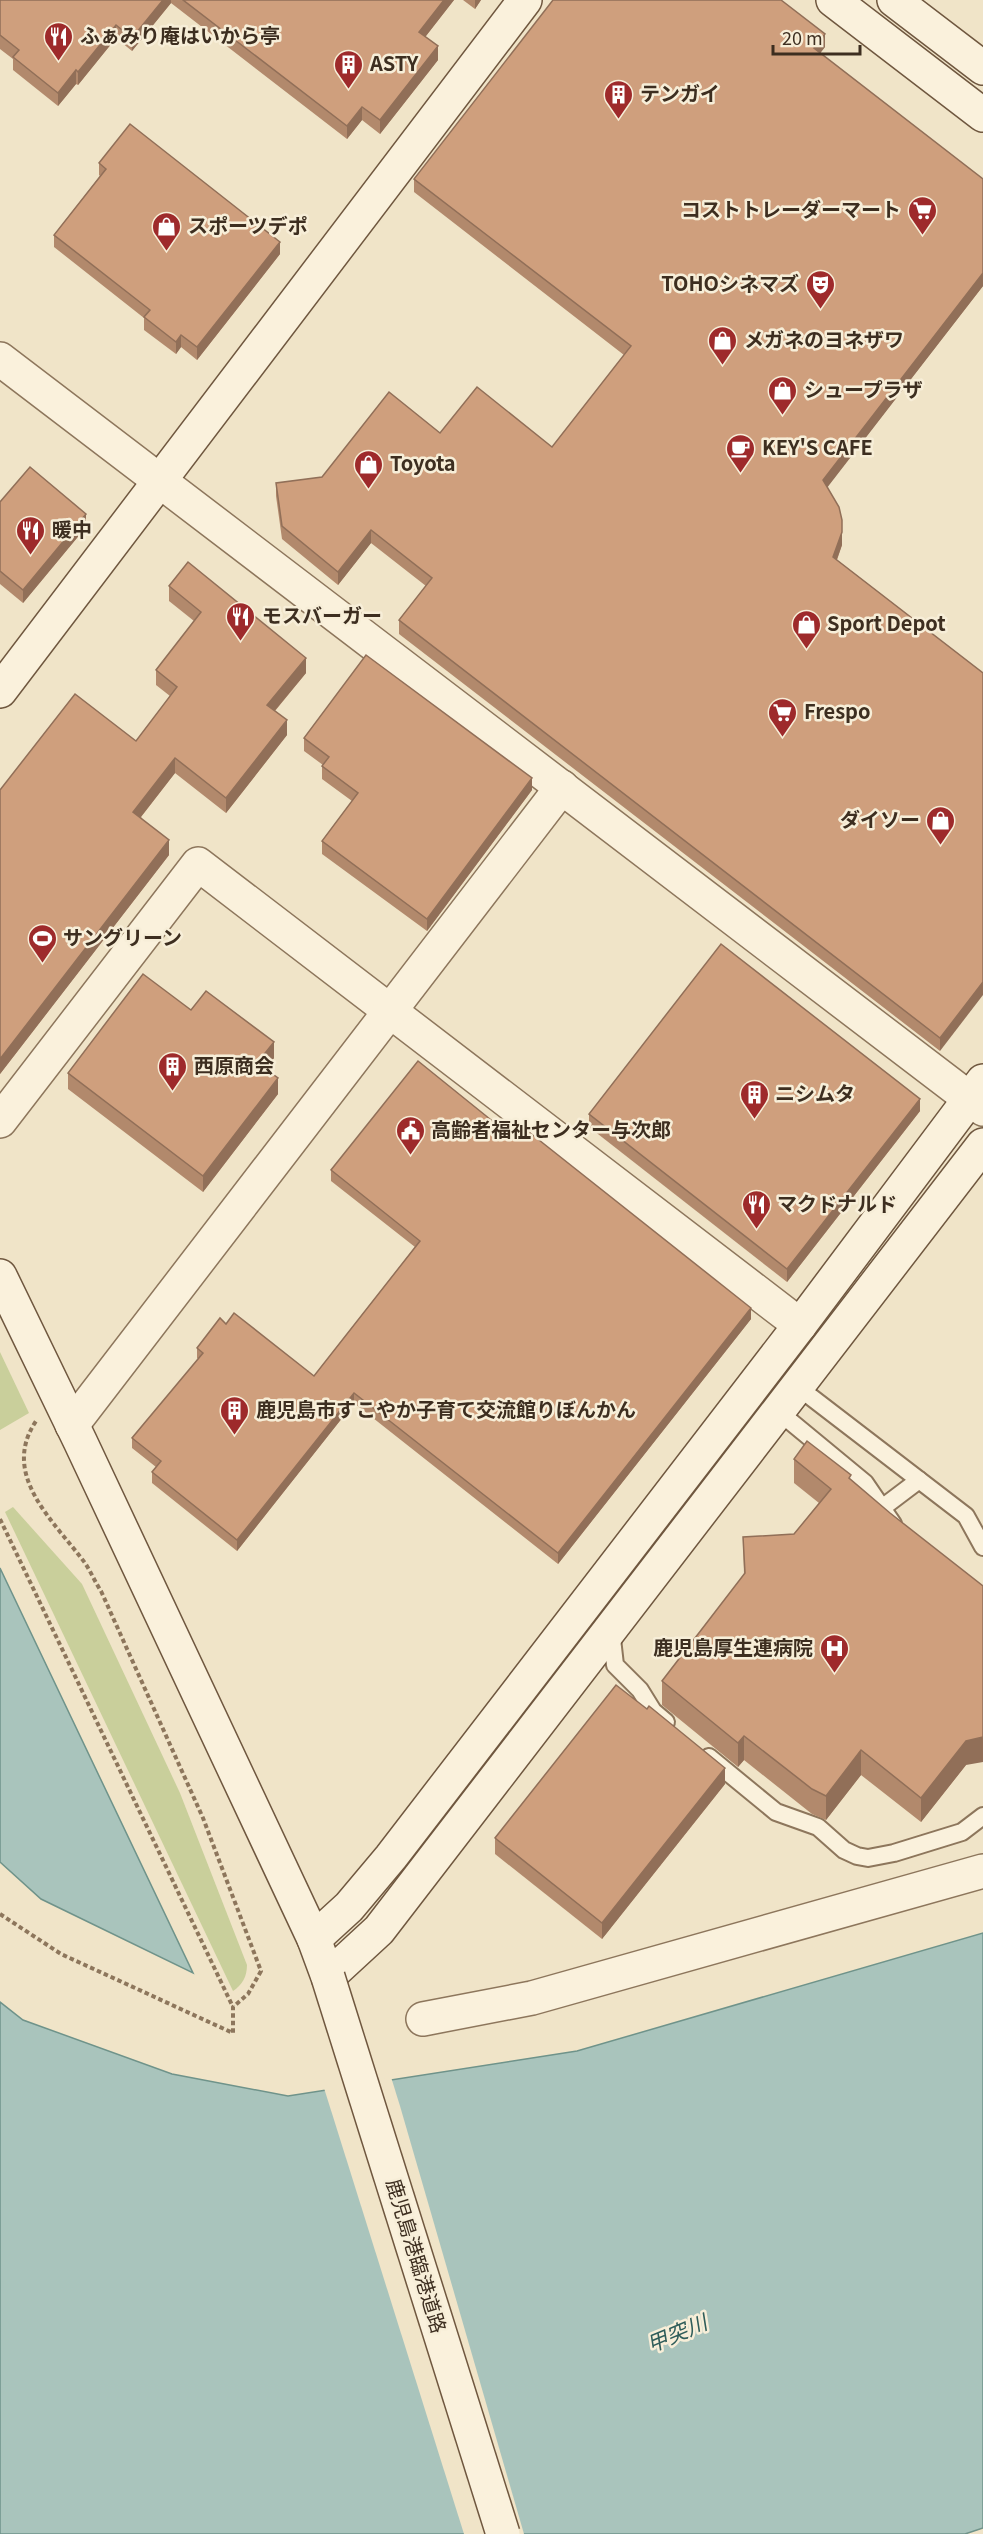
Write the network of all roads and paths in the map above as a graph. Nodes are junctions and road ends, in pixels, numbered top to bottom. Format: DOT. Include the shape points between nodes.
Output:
graph roads {
  1 [pos="525,0"];
  2 [pos="833,0"];
  3 [pos="894,0"];
  4 [pos="977,64"];
  5 [pos="950,90"];
  6 [pos="983,115"];
  7 [pos="0,359"];
  8 [pos="161,479"];
  9 [pos="0,691"];
  10 [pos="562,787"];
  11 [pos="391,1009"];
  12 [pos="978,1096"];
  13 [pos="0,1121"];
  14 [pos="983,1145"];
  15 [pos="0,1276"];
  16 [pos="800,1325"];
  17 [pos="828,1348"];
  18 [pos="788,1400"];
  19 [pos="56,1421"];
  20 [pos="25,1429"];
  21 [pos="919,1480"];
  22 [pos="882,1508"];
  23 [pos="41,1517"];
  24 [pos="0,1519"];
  25 [pos="905,1536"];
  26 [pos="983,1547"];
  27 [pos="585,1606"];
  28 [pos="611,1629"];
  29 [pos="679,1733"];
  30 [pos="697,1747"];
  31 [pos="983,1816"];
  32 [pos="983,1871"];
  33 [pos="0,1914"];
  34 [pos="314,1939"];
  35 [pos="328,1977"];
  36 [pos="233,2007"];
  37 [pos="423,2019"];
  38 [pos="503,2534"];
  1 -- 8 [label="street"];
  2 -- 5 [label="street"];
  3 -- 4 [label="street"];
  4 -- 5 [label="street"];
  5 -- 6 [label="street"];
  7 -- 8 [label="street"];
  8 -- 9 [label="street"];
  8 -- 10 [label="street"];
  10 -- 11 [label="street"];
  10 -- 12 [label="street"];
  11 -- 13 [label="street" via="198,864"];
  11 -- 16 [label="street"];
  11 -- 19 [label="street"];
  12 -- 16 [label="street"];
  14 -- 17 [label="street"];
  15 -- 19 [label="street, 鹿児島港臨港道路"];
  16 -- 17 [label="street"];
  16 -- 27 [label="street"];
  17 -- 18 [label="street"];
  18 -- 21 [label="lane"];
  18 -- 22 [label="lane" via="865,1483"];
  18 -- 28 [label="street"];
  19 -- 20 [label="path"];
  19 -- 34 [label="street, 鹿児島港臨港道路"];
  21 -- 22 [label="lane"];
  21 -- 26 [label="lane" via="966,1516"];
  22 -- 25 [label="lane"];
  23 -- 36 [label="path" via="85,1563 203,1818 261,1971 248,1994"];
  24 -- 36 [label="path"];
  27 -- 28 [label="street"];
  27 -- 34 [label="street" via="391,1857 349,1907"];
  28 -- 29 [label="lane" via="615,1665 640,1690 653,1711"];
  28 -- 35 [label="street" via="379,1930"];
  30 -- 31 [label="lane" via="776,1812 818,1827 857,1856 894,1853 962,1832"];
  32 -- 37 [label="street" via="531,1998"];
  33 -- 36 [label="path" via="60,1954 233,2033"];
  34 -- 35 [label="street, 鹿児島港臨港道路"];
  35 -- 38 [label="street, 鹿児島港臨港道路, bridge"];
}
